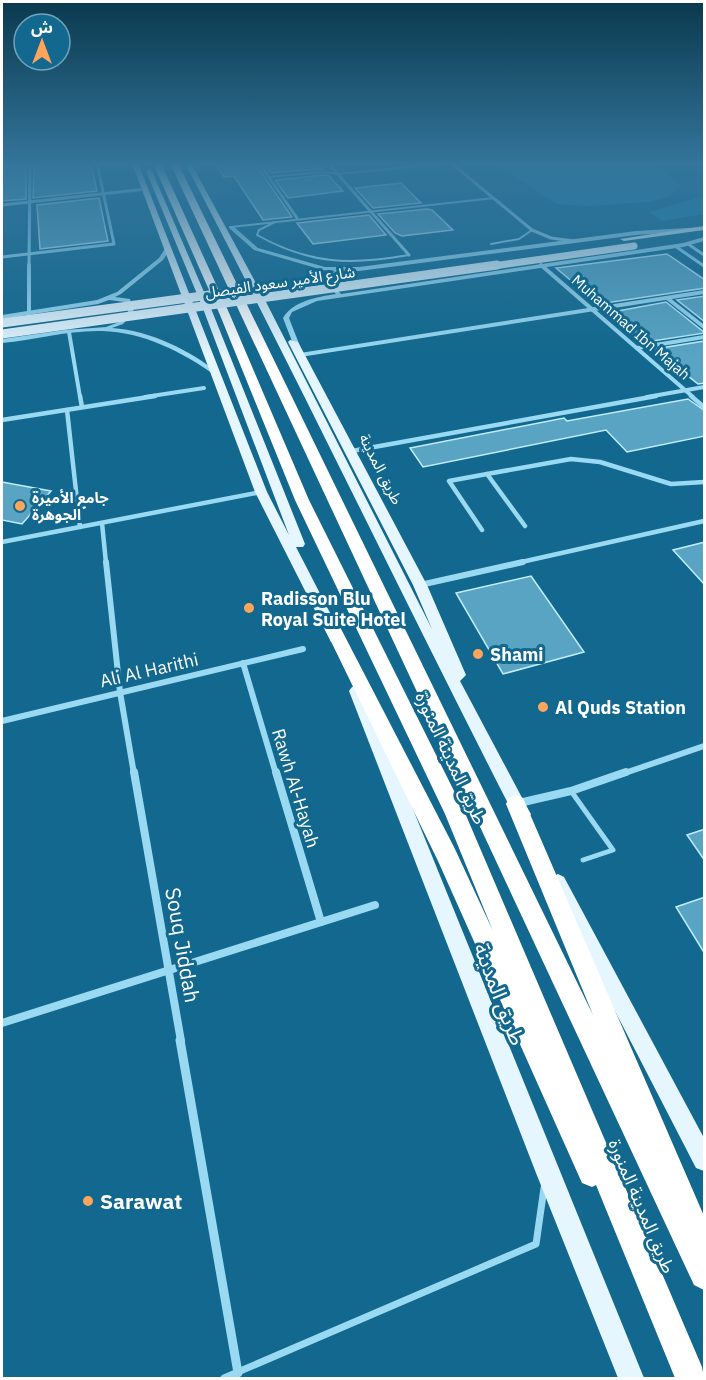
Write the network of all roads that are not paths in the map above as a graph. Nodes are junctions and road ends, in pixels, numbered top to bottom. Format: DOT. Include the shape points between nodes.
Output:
graph roads {
  1 [pos="32,227"];
  2 [pos="111,227"];
  3 [pos="162,227"];
  4 [pos="169,227"];
  5 [pos="186,227"];
  6 [pos="205,227"];
  7 [pos="222,227"];
  8 [pos="231,227"];
  9 [pos="264,227"];
  10 [pos="385,227"];
  11 [pos="529,227"];
  12 [pos="705,228"];
  13 [pos="532,230"];
  14 [pos="705,238"];
  15 [pos="574,241"];
  16 [pos="491,244"];
  17 [pos="688,244"];
  18 [pos="675,246"];
  19 [pos="168,248"];
  20 [pos="31,254"];
  21 [pos="409,255"];
  22 [pos="705,255"];
  23 [pos="2,257"];
  24 [pos="541,265"];
  25 [pos="705,266"];
  26 [pos="345,269"];
  27 [pos="255,289"];
  28 [pos="705,292"];
  29 [pos="352,293"];
  30 [pos="201,296"];
  31 [pos="109,298"];
  32 [pos="260,298"];
  33 [pos="667,298"];
  34 [pos="206,306"];
  35 [pos="592,309"];
  36 [pos="29,313"];
  37 [pos="2,317"];
  38 [pos="2,323"];
  39 [pos="705,327"];
  40 [pos="103,329"];
  41 [pos="69,332"];
  42 [pos="2,334"];
  43 [pos="705,337"];
  44 [pos="2,341"];
  45 [pos="637,348"];
  46 [pos="300,355"];
  47 [pos="219,376"];
  48 [pos="705,387"];
  49 [pos="204,388"];
  50 [pos="685,390"];
  51 [pos="82,407"];
  52 [pos="705,407"];
  53 [pos="67,410"];
  54 [pos="2,420"];
  55 [pos="352,451"];
  56 [pos="487,474"];
  57 [pos="705,482"];
  58 [pos="261,492"];
  59 [pos="705,520"];
  60 [pos="102,523"];
  61 [pos="525,526"];
  62 [pos="80,527"];
  63 [pos="482,530"];
  64 [pos="2,542"];
  65 [pos="420,585"];
  66 [pos="331,625"];
  67 [pos="303,649"];
  68 [pos="243,663"];
  69 [pos="120,692"];
  70 [pos="2,721"];
  71 [pos="705,746"];
  72 [pos="571,791"];
  73 [pos="516,804"];
  74 [pos="583,860"];
  75 [pos="375,905"];
  76 [pos="321,922"];
  77 [pos="170,970"];
  78 [pos="2,1023"];
  79 [pos="704,1157"];
  80 [pos="547,1173"];
  81 [pos="705,1251"];
  82 [pos="705,1275"];
  83 [pos="238,1373"];
  84 [pos="224,1378"];
  85 [pos="631,1378"];
  86 [pos="686,1378"];
  87 [pos="691,1378"];
  1 -- 20 [label="street"];
  2 -- 20 [label="street" via="114,244"];
  3 -- 19 [label="main road, طريق المدينة"];
  4 -- 30 [label="main road, طريق المدينة"];
  5 -- 87 [label="highway, طريق المدينة المنورة" via="302,500 455,813"];
  6 -- 82 [label="highway, طريق المدينة المنورة"];
  7 -- 27 [label="main road, طريق المدينة"];
  8 -- 26 [label="street" via="256,249 325,269"];
  8 -- 46 [label="main road, طريق المدينة"];
  9 -- 21 [label="lane" via="257,235 268,242 329,260 354,263"];
  10 -- 21 [label="street"];
  11 -- 13 [label="street"];
  12 -- 15 [label="street"];
  12 -- 27 [label="main road, شارع الأمير سعود الفيصل"];
  13 -- 15 [label="street"];
  13 -- 16 [label="lane" via="516,240"];
  14 -- 17 [label="street"];
  14 -- 32 [label="main road, شارع الأمير سعود الفيصل, bridge"];
  15 -- 26 [label="street"];
  17 -- 18 [label="street"];
  17 -- 22 [label="street"];
  18 -- 24 [label="street"];
  18 -- 25 [label="street"];
  19 -- 31 [label="street" via="161,259"];
  19 -- 47 [label="main road, طريق المدينة"];
  20 -- 23 [label="street"];
  20 -- 36 [label="street"];
  24 -- 29 [label="street"];
  24 -- 35 [label="street, Muhammad Ibn Majah"];
  26 -- 29 [label="street" via="330,274 329,284 336,292"];
  27 -- 30 [label="main road, شارع الأمير سعود الفيصل, bridge"];
  27 -- 32 [label="main road, طريق المدينة"];
  28 -- 33 [label="street"];
  29 -- 46 [label="street" via="316,299 290,311 286,318"];
  30 -- 34 [label="main road, طريق المدينة, bridge"];
  30 -- 38 [label="main road, شارع الأمير سعود الفيصل, bridge"];
  31 -- 36 [label="street"];
  31 -- 40 [label="street" via="128,300 131,312 121,323"];
  32 -- 34 [label="main road, شارع الأمير سعود الفيصل, bridge"];
  32 -- 73 [label="main road, طريق المدينة"];
  33 -- 35 [label="street"];
  33 -- 39 [label="street"];
  34 -- 42 [label="main road, شارع الأمير سعود الفيصل, bridge"];
  34 -- 66 [label="main road, طريق المدينة"];
  35 -- 45 [label="street, Muhammad Ibn Majah"];
  35 -- 46 [label="street"];
  36 -- 37 [label="street"];
  40 -- 41 [label="street"];
  40 -- 47 [label="street" via="177,350"];
  41 -- 44 [label="street"];
  41 -- 51 [label="street"];
  43 -- 45 [label="street"];
  45 -- 50 [label="street, Muhammad Ibn Majah"];
  46 -- 55 [label="main road, طريق المدينة"];
  47 -- 58 [label="main road, طريق المدينة"];
  48 -- 50 [label="street"];
  49 -- 51 [label="street"];
  50 -- 52 [label="street, Muhammad Ibn Majah"];
  50 -- 55 [label="street"];
  51 -- 53 [label="street"];
  53 -- 54 [label="street"];
  53 -- 62 [label="street"];
  55 -- 65 [label="main road, طريق المدينة"];
  56 -- 57 [label="street" via="571,459 600,462 671,484"];
  56 -- 61 [label="street"];
  56 -- 63 [label="street" via="449,481"];
  58 -- 60 [label="street"];
  58 -- 66 [label="main road, طريق المدينة"];
  59 -- 65 [label="street"];
  60 -- 62 [label="street"];
  60 -- 69 [label="street, Souq Jiddah"];
  62 -- 64 [label="street"];
  65 -- 73 [label="main road, طريق المدينة"];
  66 -- 80 [label="main road, طريق المدينة"];
  66 -- 86 [label="highway" via="447,854"];
  67 -- 68 [label="street, Ali Al Harithi"];
  68 -- 69 [label="street, Ali Al Harithi"];
  68 -- 76 [label="street, Rawh Al-Hayah"];
  69 -- 70 [label="street, Ali Al Harithi"];
  69 -- 77 [label="street, Souq Jiddah"];
  71 -- 72 [label="street"];
  72 -- 73 [label="street"];
  72 -- 74 [label="lane" via="613,850"];
  73 -- 79 [label="main road, طريق المدينة"];
  73 -- 81 [label="highway"];
  75 -- 76 [label="street"];
  76 -- 77 [label="street"];
  77 -- 78 [label="street"];
  77 -- 83 [label="street, Souq Jiddah"];
  80 -- 83 [label="lane" via="536,1245"];
  80 -- 85 [label="main road, طريق المدينة"];
  83 -- 84 [label="lane"];
}
